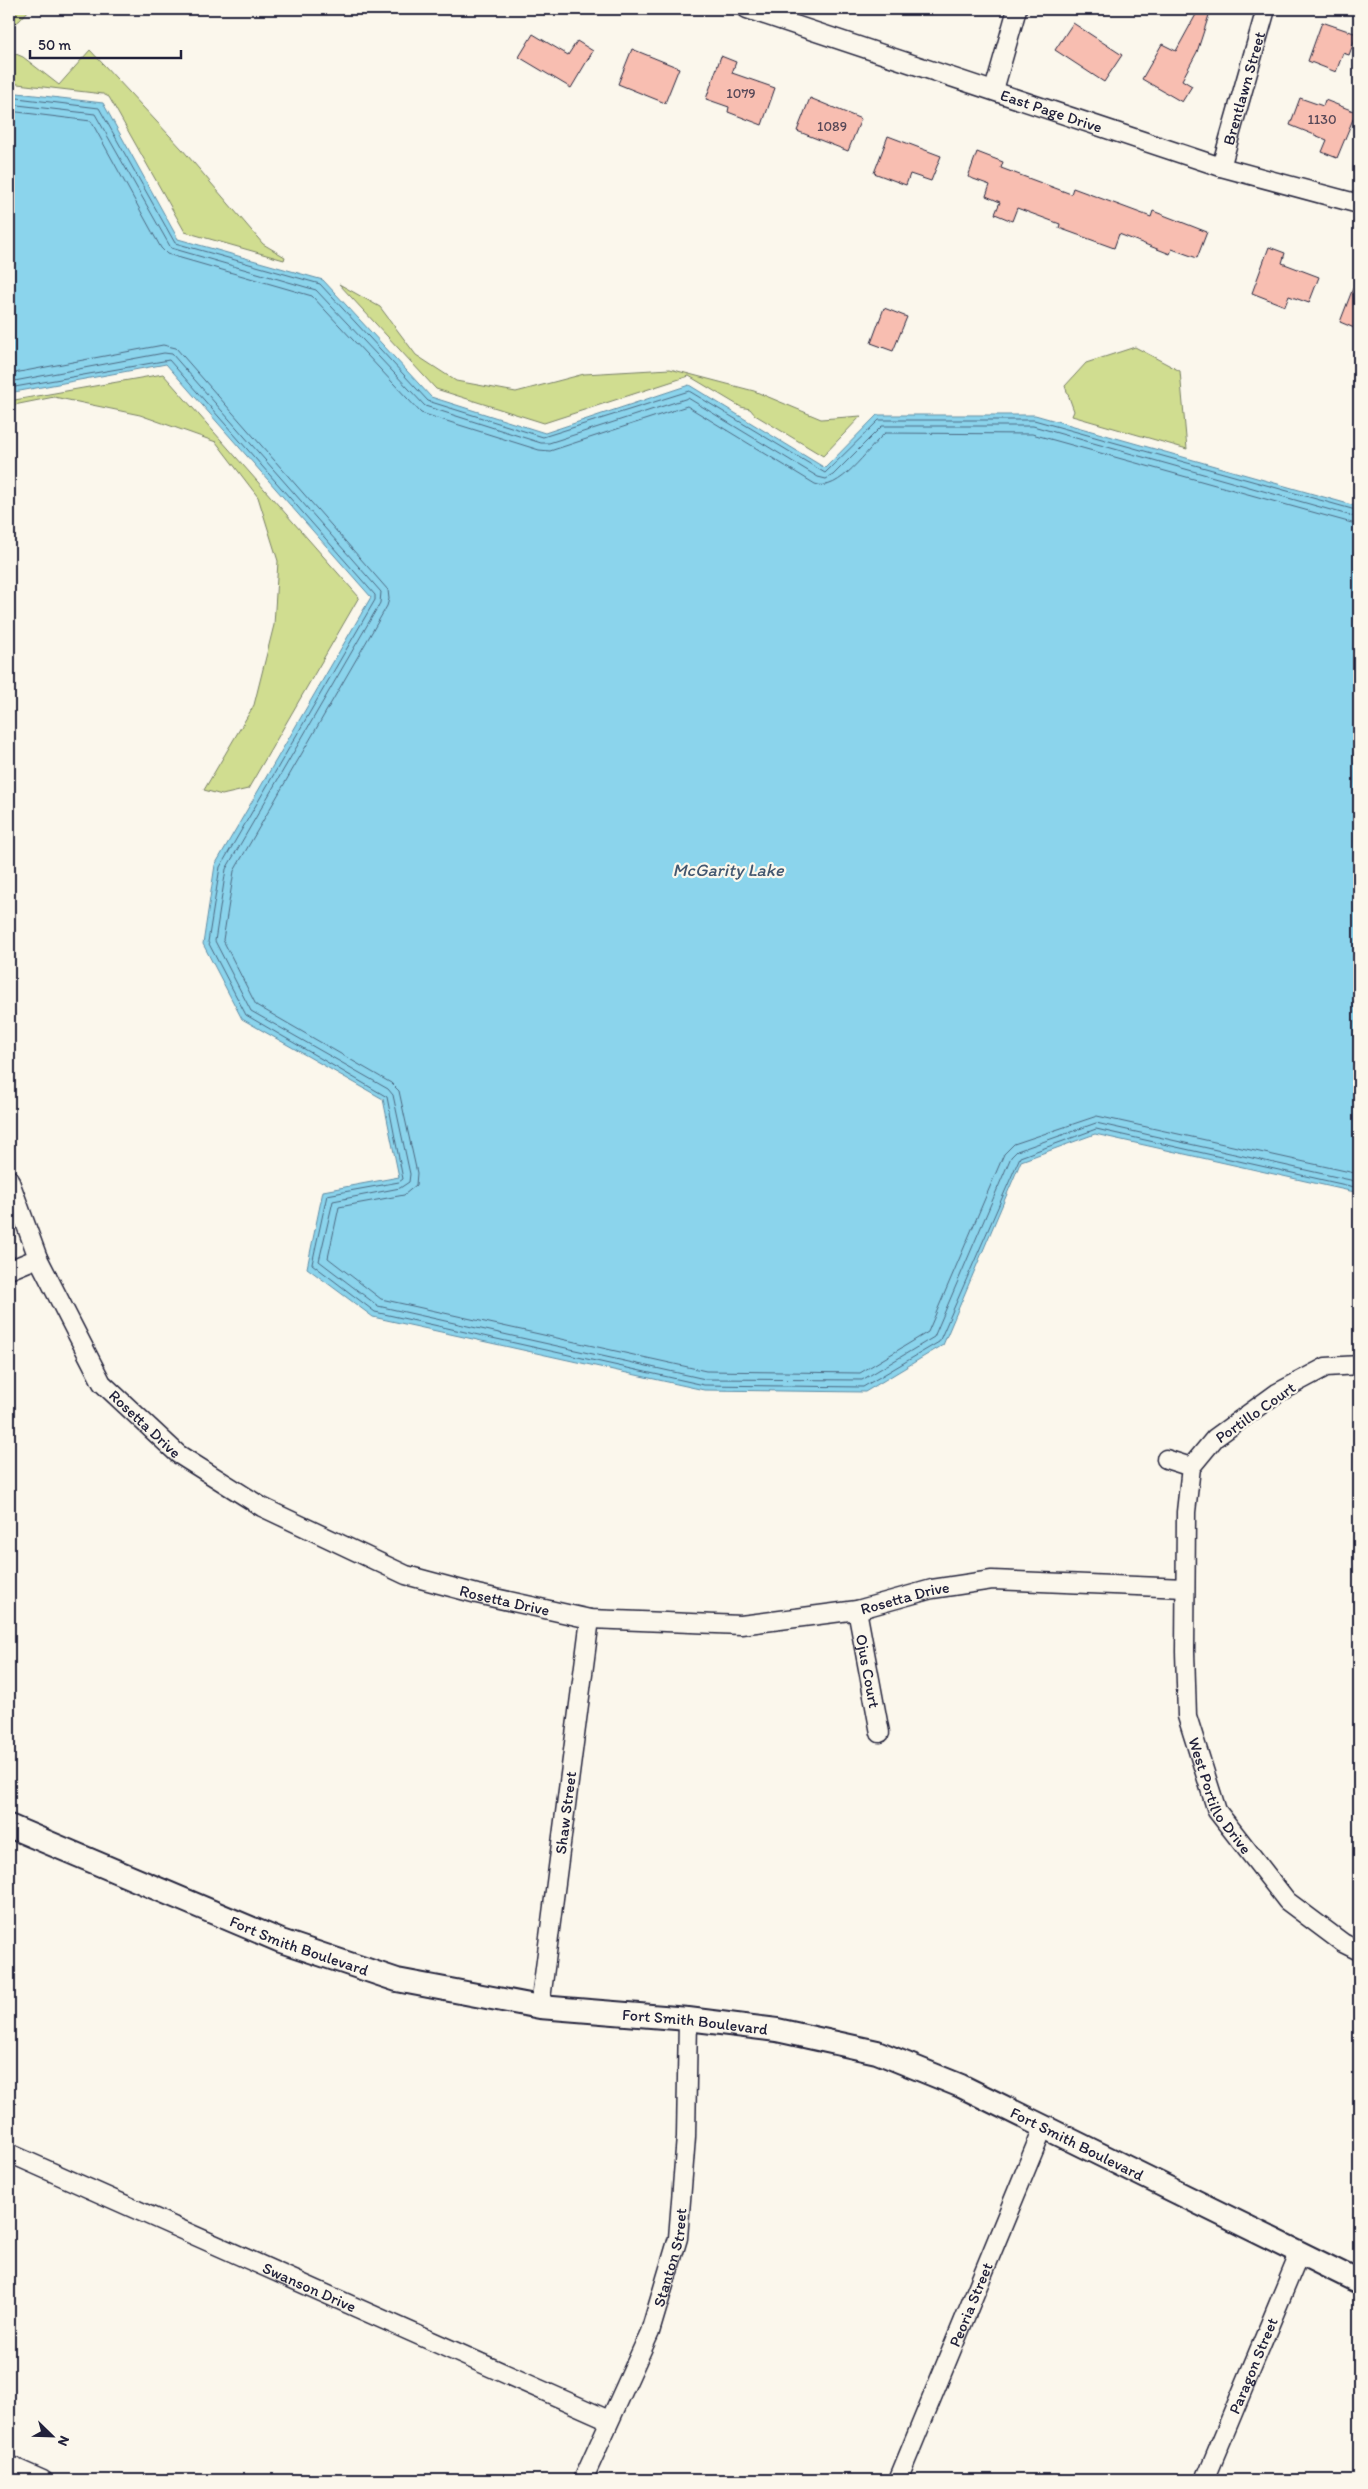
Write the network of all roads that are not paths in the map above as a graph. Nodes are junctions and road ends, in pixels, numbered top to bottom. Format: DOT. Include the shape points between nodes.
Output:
graph roads {
  1 [pos="1017,9"];
  2 [pos="1266,9"];
  3 [pos="759,10"];
  4 [pos="994,90"];
  5 [pos="1222,167"];
  6 [pos="1359,204"];
  7 [pos="9,1179"];
  8 [pos="38,1258"];
  9 [pos="9,1270"];
  10 [pos="1359,1365"];
  11 [pos="1166,1459"];
  12 [pos="1191,1467"];
  13 [pos="1185,1588"];
  14 [pos="858,1610"];
  15 [pos="590,1619"];
  16 [pos="880,1733"];
  17 [pos="9,1826"];
  18 [pos="1359,1951"];
  19 [pos="540,2007"];
  20 [pos="688,2019"];
  21 [pos="1043,2128"];
  22 [pos="9,2153"];
  23 [pos="1300,2252"];
  24 [pos="1359,2282"];
  25 [pos="609,2420"];
  26 [pos="9,2465"];
  27 [pos="43,2480"];
  28 [pos="583,2480"];
  29 [pos="898,2480"];
  30 [pos="1205,2480"];
  1 -- 4 [label="street"];
  2 -- 5 [label="street, Brentlawn Street"];
  3 -- 4 [label="street, East Page Drive"];
  4 -- 5 [label="street, East Page Drive"];
  5 -- 6 [label="street, East Page Drive"];
  7 -- 8 [label="street, Rosetta Drive"];
  8 -- 9 [label="street"];
  8 -- 15 [label="street, Rosetta Drive" via="102,1383 178,1454 262,1507 406,1575"];
  10 -- 12 [label="street, Portillo Court" via="1326,1367 1277,1392 1215,1438"];
  11 -- 12 [label="street"];
  12 -- 13 [label="street" via="1186,1512"];
  13 -- 14 [label="street, Rosetta Drive" via="992,1580 932,1589"];
  13 -- 18 [label="street, West Portillo Drive" via="1187,1716 1217,1811 1287,1901 1343,1943"];
  14 -- 15 [label="street, Rosetta Drive" via="741,1625"];
  14 -- 16 [label="street, Ojus Court"];
  15 -- 19 [label="street, Shaw Street"];
  17 -- 19 [label="street, Fort Smith Boulevard" via="281,1941 397,1980"];
  19 -- 20 [label="street, Fort Smith Boulevard"];
  20 -- 21 [label="street, Fort Smith Boulevard" via="777,2030 877,2052 961,2086"];
  20 -- 25 [label="street, Stanton Street" via="686,2137 678,2238 650,2332"];
  21 -- 23 [label="street, Fort Smith Boulevard"];
  21 -- 29 [label="street, Peoria Street"];
  22 -- 25 [label="street, Swanson Drive"];
  23 -- 24 [label="street, Fort Smith Boulevard"];
  23 -- 30 [label="street, Paragon Street"];
  25 -- 28 [label="street, Stanton Street"];
  26 -- 27 [label="street"];
}
